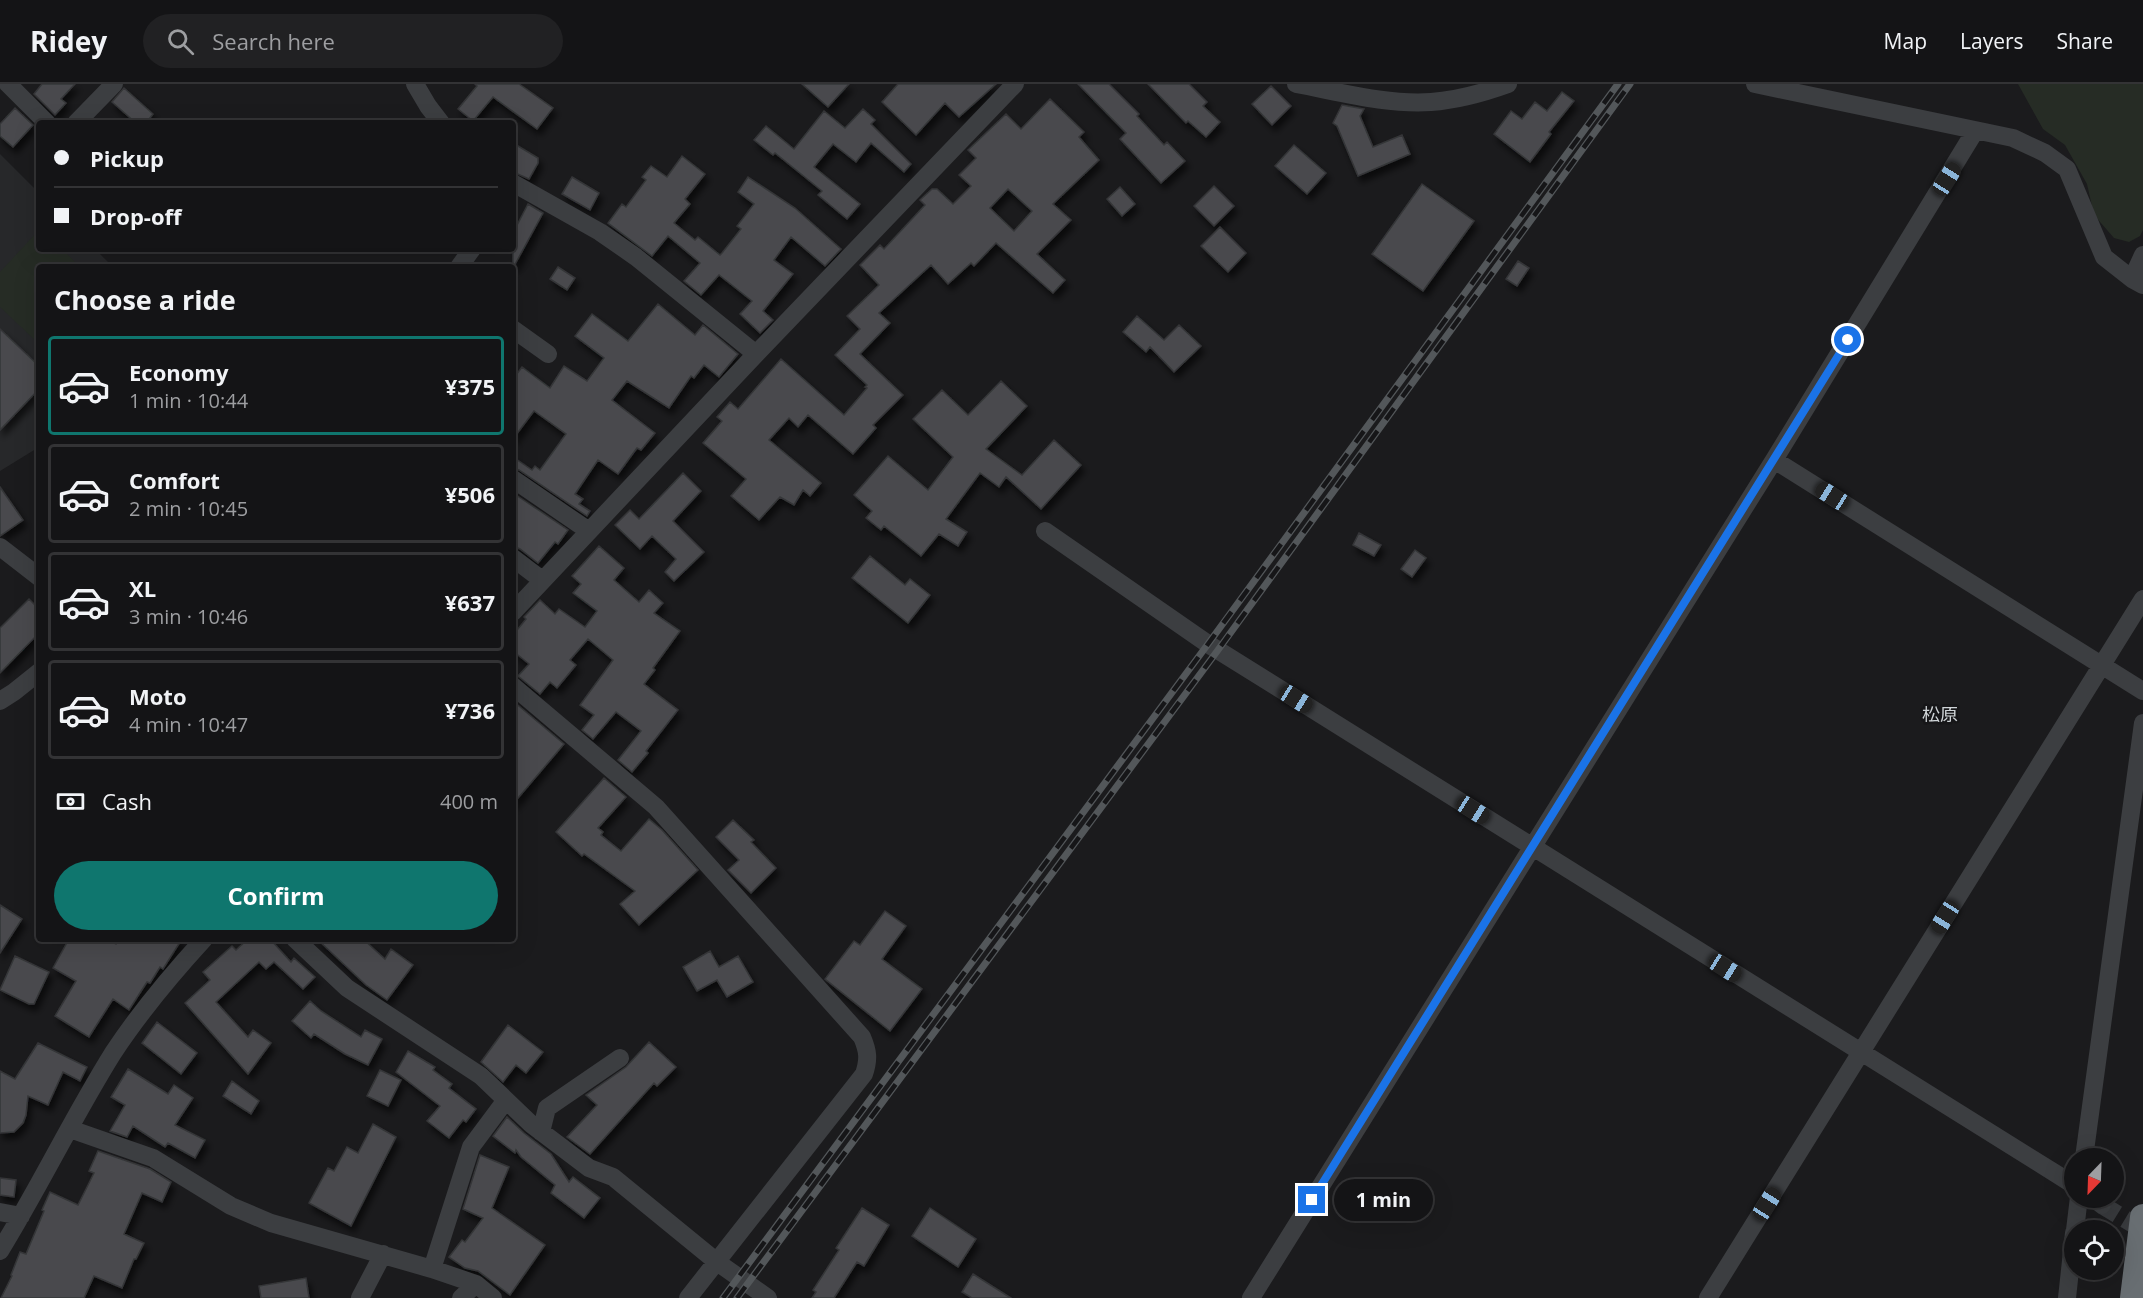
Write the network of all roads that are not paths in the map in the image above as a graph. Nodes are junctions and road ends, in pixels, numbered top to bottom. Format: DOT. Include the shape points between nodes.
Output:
graph roads {
  1 [pos="8,84"];
  2 [pos="114,84"];
  3 [pos="415,84"];
  4 [pos="1015,84"];
  5 [pos="1296,84"];
  6 [pos="1508,84"];
  7 [pos="1755,84"];
  8 [pos="1802,88"];
  9 [pos="44,120"];
  10 [pos="79,120"];
  11 [pos="439,120"];
  12 [pos="1975,131"];
  13 [pos="516,187"];
  14 [pos="2143,255"];
  15 [pos="2137,282"];
  16 [pos="516,331"];
  17 [pos="548,354"];
  18 [pos="756,354"];
  19 [pos="1774,460"];
  20 [pos="516,482"];
  21 [pos="589,531"];
  22 [pos="1045,531"];
  23 [pos="0,547"];
  24 [pos="516,560"];
  25 [pos="36,576"];
  26 [pos="542,580"];
  27 [pos="2143,599"];
  28 [pos="516,609"];
  29 [pos="2102,665"];
  30 [pos="36,674"];
  31 [pos="516,689"];
  32 [pos="2143,691"];
  33 [pos="0,701"];
  34 [pos="2143,723"];
  35 [pos="1532,846"];
  36 [pos="201,942"];
  37 [pos="298,942"];
  38 [pos="1861,1053"];
  39 [pos="620,1058"];
  40 [pos="506,1100"];
  41 [pos="70,1128"];
  42 [pos="541,1132"];
  43 [pos="2085,1148"];
  44 [pos="2064,1179"];
  45 [pos="0,1212"];
  46 [pos="21,1216"];
  47 [pos="2143,1217"];
  48 [pos="0,1251"];
  49 [pos="383,1254"];
  50 [pos="717,1263"];
  51 [pos="432,1269"];
  52 [pos="2069,1280"];
  53 [pos="476,1284"];
  54 [pos="360,1298"];
  55 [pos="460,1298"];
  56 [pos="493,1298"];
  57 [pos="688,1298"];
  58 [pos="768,1298"];
  59 [pos="1251,1298"];
  60 [pos="1708,1298"];
  61 [pos="2067,1298"];
  62 [pos="2133,1298"];
  1 -- 9 [label="street"];
  2 -- 10 [label="street"];
  3 -- 11 [label="street"];
  4 -- 18 [label="street"];
  5 -- 6 [label="street" via="1386,100 1428,102 1458,99"];
  7 -- 8 [label="street"];
  8 -- 12 [label="street"];
  12 -- 15 [label="street" via="2013,138 2067,169 2104,257"];
  12 -- 19 [label="street"];
  13 -- 18 [label="street" via="609,238"];
  14 -- 15 [label="street"];
  16 -- 17 [label="street"];
  18 -- 21 [label="street"];
  19 -- 29 [label="street"];
  19 -- 35 [label="street"];
  20 -- 21 [label="street"];
  21 -- 26 [label="street"];
  22 -- 35 [label="street" via="1208,644"];
  23 -- 25 [label="street"];
  24 -- 26 [label="street"];
  26 -- 28 [label="street"];
  27 -- 29 [label="street"];
  29 -- 32 [label="street"];
  29 -- 38 [label="street"];
  30 -- 33 [label="street"];
  31 -- 50 [label="street" via="656,807 862,1037 868,1049 864,1074"];
  34 -- 43 [label="street"];
  35 -- 38 [label="street"];
  35 -- 59 [label="street"];
  36 -- 41 [label="street" via="160,989 114,1053"];
  37 -- 40 [label="street" via="347,988 481,1076"];
  38 -- 44 [label="street"];
  38 -- 60 [label="street"];
  39 -- 42 [label="street" via="547,1108"];
  40 -- 42 [label="street"];
  40 -- 51 [label="street" via="471,1147"];
  41 -- 46 [label="street"];
  41 -- 49 [label="street" via="153,1158 231,1206 271,1223"];
  42 -- 50 [label="street" via="590,1168 613,1177"];
  45 -- 46 [label="street"];
  46 -- 48 [label="street"];
  47 -- 62 [label="highway"];
  49 -- 51 [label="street"];
  49 -- 54 [label="street"];
  50 -- 57 [label="street"];
  50 -- 58 [label="street"];
  51 -- 53 [label="street"];
  52 -- 61 [label="street"];
  53 -- 55 [label="street"];
  53 -- 56 [label="street"];
}
